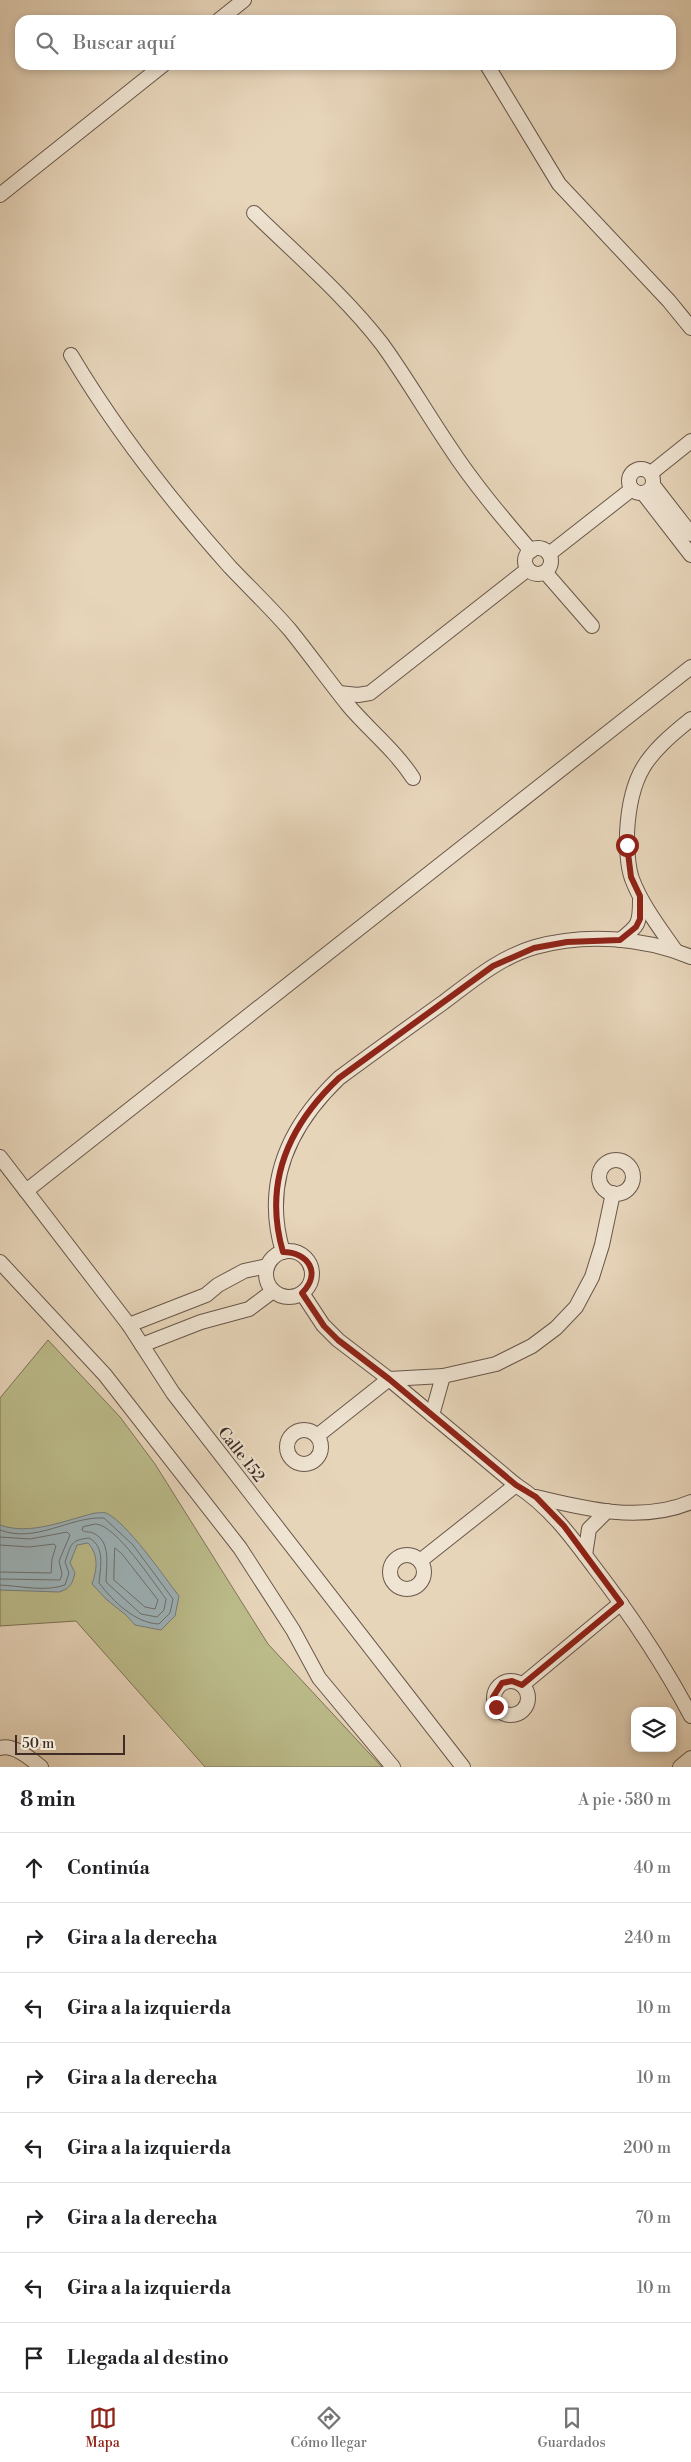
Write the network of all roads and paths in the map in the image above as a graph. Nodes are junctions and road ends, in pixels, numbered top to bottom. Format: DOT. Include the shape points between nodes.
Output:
graph roads {
  1 [pos="244,0"];
  2 [pos="225,15"];
  3 [pos="157,70"];
  4 [pos="490,70"];
  5 [pos="0,195"];
  6 [pos="254,213"];
  7 [pos="691,328"];
  8 [pos="71,355"];
  9 [pos="691,440"];
  10 [pos="645,485"];
  11 [pos="691,534"];
  12 [pos="531,550"];
  13 [pos="549,554"];
  14 [pos="691,555"];
  15 [pos="528,569"];
  16 [pos="545,572"];
  17 [pos="592,626"];
  18 [pos="691,667"];
  19 [pos="339,692"];
  20 [pos="370,693"];
  21 [pos="691,720"];
  22 [pos="367,723"];
  23 [pos="413,778"];
  24 [pos="640,896"];
  25 [pos="620,940"];
  26 [pos="675,950"];
  27 [pos="691,956"];
  28 [pos="0,1157"];
  29 [pos="26,1191"];
  30 [pos="613,1193"];
  31 [pos="283,1252"];
  32 [pos="0,1262"];
  33 [pos="267,1266"];
  34 [pos="274,1292"];
  35 [pos="302,1293"];
  36 [pos="128,1325"];
  37 [pos="142,1345"];
  38 [pos="443,1376"];
  39 [pos="389,1379"];
  40 [pos="432,1414"];
  41 [pos="317,1436"];
  42 [pos="516,1485"];
  43 [pos="536,1497"];
  44 [pos="691,1502"];
  45 [pos="607,1511"];
  46 [pos="585,1554"];
  47 [pos="420,1561"];
  48 [pos="621,1603"];
  49 [pos="522,1685"];
  50 [pos="691,1716"];
  51 [pos="0,1748"];
  52 [pos="691,1758"];
  53 [pos="42,1767"];
  54 [pos="393,1767"];
  55 [pos="463,1767"];
  56 [pos="680,1767"];
  1 -- 2 [label="street"];
  3 -- 5 [label="street"];
  4 -- 7 [label="street" via="560,184"];
  6 -- 12 [label="street" via="350,307 381,343 449,447"];
  8 -- 19 [label="street" via="147,466 231,568 290,630"];
  9 -- 10 [label="street"];
  10 -- 11 [label="street"];
  10 -- 13 [label="street"];
  10 -- 14 [label="street"];
  12 -- 13 [label="street" via="537,548"];
  12 -- 15 [label="street" via="525,559"];
  13 -- 16 [label="street" via="550,567"];
  15 -- 16 [label="street" via="540,574"];
  15 -- 20 [label="street"];
  16 -- 17 [label="street"];
  18 -- 29 [label="street"];
  19 -- 20 [label="street"];
  19 -- 22 [label="street"];
  20 -- 22 [label="street"];
  21 -- 24 [label="street" via="655,751 637,776 628,812 627,845 631,877"];
  22 -- 23 [label="street"];
  24 -- 25 [label="street" via="640,919 636,927"];
  24 -- 26 [label="street"];
  25 -- 26 [label="street"];
  25 -- 31 [label="street" via="567,942 534,948 493,966 339,1078 303,1118 282,1163 275,1212"];
  26 -- 27 [label="street"];
  28 -- 29 [label="street, Calle 152"];
  29 -- 36 [label="street, Calle 152"];
  30 -- 38 [label="street" via="592,1277 576,1307 532,1346 496,1364"];
  31 -- 33 [label="street" via="271,1259"];
  31 -- 35 [label="street" via="300,1254 310,1266 311,1280"];
  32 -- 54 [label="street" via="105,1375 240,1548 293,1630 319,1678"];
  33 -- 34 [label="street" via="266,1280"];
  33 -- 36 [label="street" via="238,1274 206,1295"];
  34 -- 35 [label="street" via="288,1297"];
  34 -- 37 [label="street" via="249,1309 201,1322"];
  35 -- 39 [label="street" via="324,1326 338,1340"];
  36 -- 37 [label="street, Calle 152"];
  37 -- 55 [label="street, Calle 152" via="173,1393"];
  38 -- 39 [label="street"];
  38 -- 40 [label="street"];
  39 -- 40 [label="street"];
  39 -- 41 [label="street"];
  40 -- 42 [label="street"];
  42 -- 43 [label="street"];
  42 -- 47 [label="street"];
  43 -- 45 [label="street" via="593,1511"];
  43 -- 46 [label="street"];
  44 -- 45 [label="street" via="661,1510"];
  45 -- 46 [label="street" via="589,1529"];
  46 -- 48 [label="street"];
  48 -- 49 [label="street"];
  48 -- 50 [label="street" via="670,1675"];
  51 -- 53 [label="street" via="26,1754"];
  52 -- 56 [label="street"];
}
